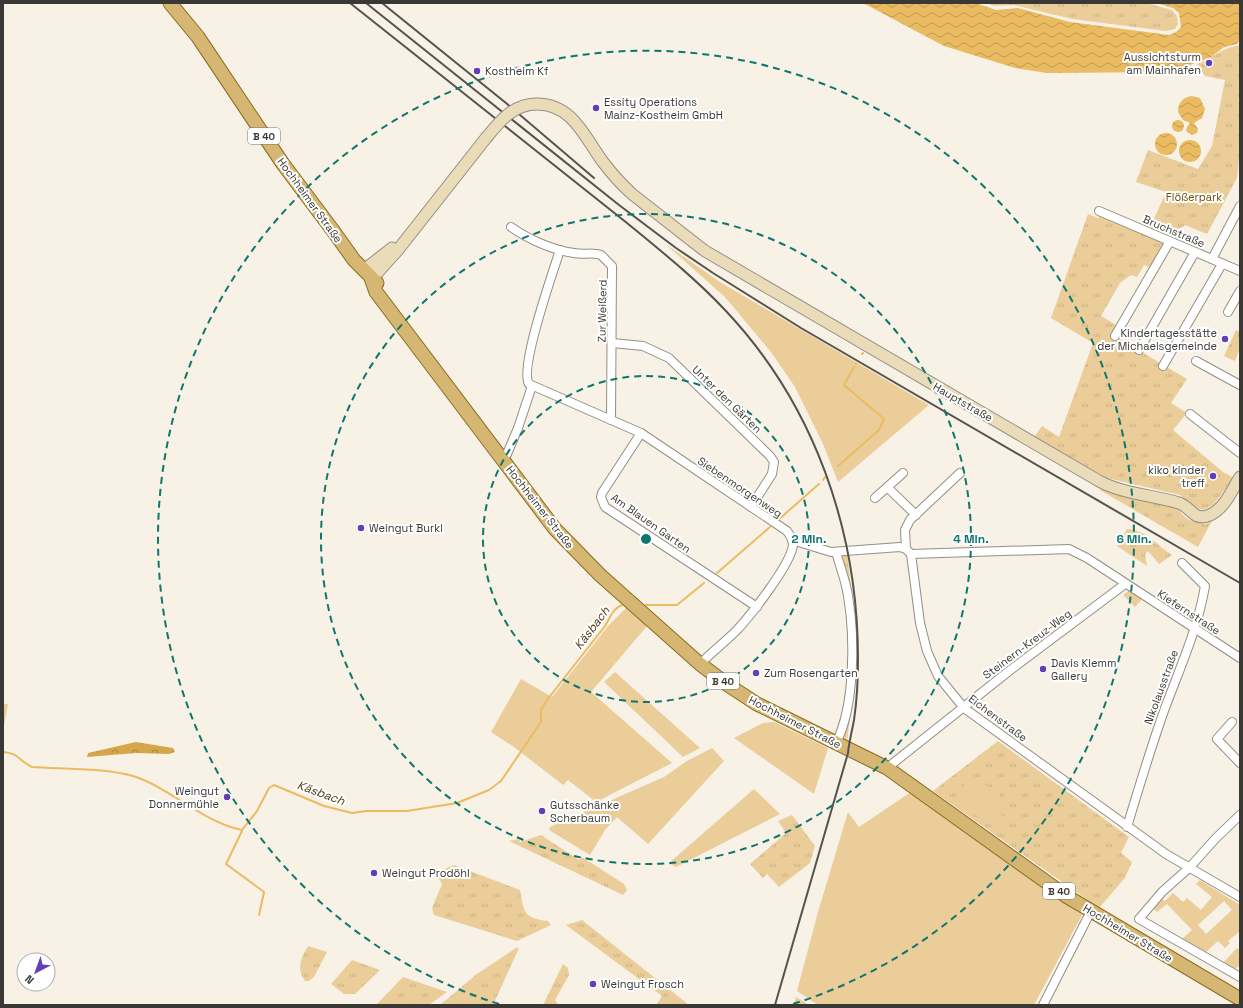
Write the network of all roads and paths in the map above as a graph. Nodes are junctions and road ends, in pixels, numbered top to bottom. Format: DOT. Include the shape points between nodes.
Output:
graph roads {
  1 [pos="170,3"];
  2 [pos="1240,206"];
  3 [pos="1099,211"];
  4 [pos="511,227"];
  5 [pos="1170,241"];
  6 [pos="560,250"];
  7 [pos="1195,252"];
  8 [pos="1212,259"];
  9 [pos="1222,264"];
  10 [pos="1240,271"];
  11 [pos="367,274"];
  12 [pos="1240,291"];
  13 [pos="1228,312"];
  14 [pos="1116,336"];
  15 [pos="612,344"];
  16 [pos="1138,350"];
  17 [pos="1196,361"];
  18 [pos="1163,366"];
  19 [pos="1240,385"];
  20 [pos="532,386"];
  21 [pos="1190,414"];
  22 [pos="611,420"];
  23 [pos="641,433"];
  24 [pos="1240,453"];
  25 [pos="507,454"];
  26 [pos="903,473"];
  27 [pos="960,473"];
  28 [pos="1240,477"];
  29 [pos="888,487"];
  30 [pos="875,498"];
  31 [pos="752,507"];
  32 [pos="916,515"];
  33 [pos="792,540"];
  34 [pos="908,551"];
  35 [pos="836,552"];
  36 [pos="1182,564"];
  37 [pos="1125,584"];
  38 [pos="756,607"];
  39 [pos="1194,628"];
  40 [pos="1240,658"];
  41 [pos="700,664"];
  42 [pos="964,708"];
  43 [pos="1232,722"];
  44 [pos="836,743"];
  45 [pos="1240,762"];
  46 [pos="887,768"];
  47 [pos="1240,815"];
  48 [pos="1127,827"];
  49 [pos="1190,867"];
  50 [pos="1240,896"];
  51 [pos="1091,911"];
  52 [pos="1240,978"];
  53 [pos="1240,999"];
  54 [pos="1043,1005"];
  1 -- 11 [label="main road, Hochheimer Straße / B 40" via="198,37 283,164"];
  2 -- 8 [label="street"];
  3 -- 5 [label="street, Bruchstraße"];
  4 -- 6 [label="street, Zur Weißerd"];
  5 -- 7 [label="street, Bruchstraße"];
  5 -- 14 [label="street"];
  6 -- 15 [label="street, Zur Weißerd" via="585,255 596,254 606,258 612,266"];
  6 -- 20 [label="street" via="528,361 526,377"];
  7 -- 8 [label="street, Bruchstraße"];
  7 -- 16 [label="street"];
  8 -- 9 [label="street, Bruchstraße"];
  9 -- 10 [label="street, Bruchstraße"];
  9 -- 18 [label="street"];
  11 -- 28 [label="street, Hauptstraße, bridge" via="406,239 509,112 537,104 558,108 572,117 621,184 705,251 1106,485 1180,503 1195,515 1202,517 1215,512 1221,506"];
  11 -- 41 [label="main road, Hochheimer Straße / B 40" via="376,292 564,540"];
  12 -- 13 [label="street"];
  15 -- 22 [label="street, Zur Weißerd"];
  15 -- 31 [label="street, Unter den Gärten" via="643,346 668,358 770,456 774,462 772,474"];
  17 -- 19 [label="street"];
  20 -- 22 [label="street, Siebenmorgenweg"];
  20 -- 25 [label="street"];
  21 -- 24 [label="street"];
  22 -- 23 [label="street, Siebenmorgenweg"];
  23 -- 31 [label="street, Siebenmorgenweg"];
  23 -- 38 [label="street, Am Blauen Garten" via="602,493 605,507"];
  26 -- 29 [label="street"];
  27 -- 32 [label="street, Eichenstraße"];
  29 -- 30 [label="street"];
  29 -- 32 [label="street"];
  31 -- 33 [label="street, Siebenmorgenweg" via="787,531"];
  32 -- 34 [label="street, Eichenstraße" via="907,525"];
  33 -- 35 [label="street, Kiefernstraße" via="824,551"];
  33 -- 38 [label="street" via="792,550 782,570"];
  34 -- 35 [label="street, Kiefernstraße" via="900,547"];
  34 -- 37 [label="street, Kiefernstraße" via="1069,549"];
  34 -- 42 [label="street, Eichenstraße" via="926,651 938,676"];
  35 -- 44 [label="street" via="848,595 852,650 849,703 844,728"];
  36 -- 39 [label="street, Nikolausstraße" via="1205,586"];
  37 -- 39 [label="street, Kiefernstraße"];
  37 -- 42 [label="street, Steinern-Kreuz-Weg"];
  38 -- 41 [label="street" via="737,630"];
  39 -- 40 [label="street, Kiefernstraße"];
  39 -- 48 [label="street, Nikolausstraße" via="1156,734"];
  41 -- 44 [label="main road, Hochheimer Straße / B 40" via="757,704"];
  42 -- 46 [label="street, Steinern-Kreuz-Weg"];
  42 -- 48 [label="street, Eichenstraße"];
  43 -- 45 [label="street" via="1217,739"];
  44 -- 46 [label="main road, Hochheimer Straße / B 40"];
  46 -- 51 [label="main road, Hochheimer Straße / B 40" via="1053,887"];
  47 -- 49 [label="street"];
  48 -- 49 [label="street, Eichenstraße"];
  49 -- 50 [label="street, Eichenstraße"];
  49 -- 52 [label="street" via="1162,892 1139,919"];
  51 -- 53 [label="main road, Hochheimer Straße / B 40"];
  51 -- 54 [label="street"];
}
